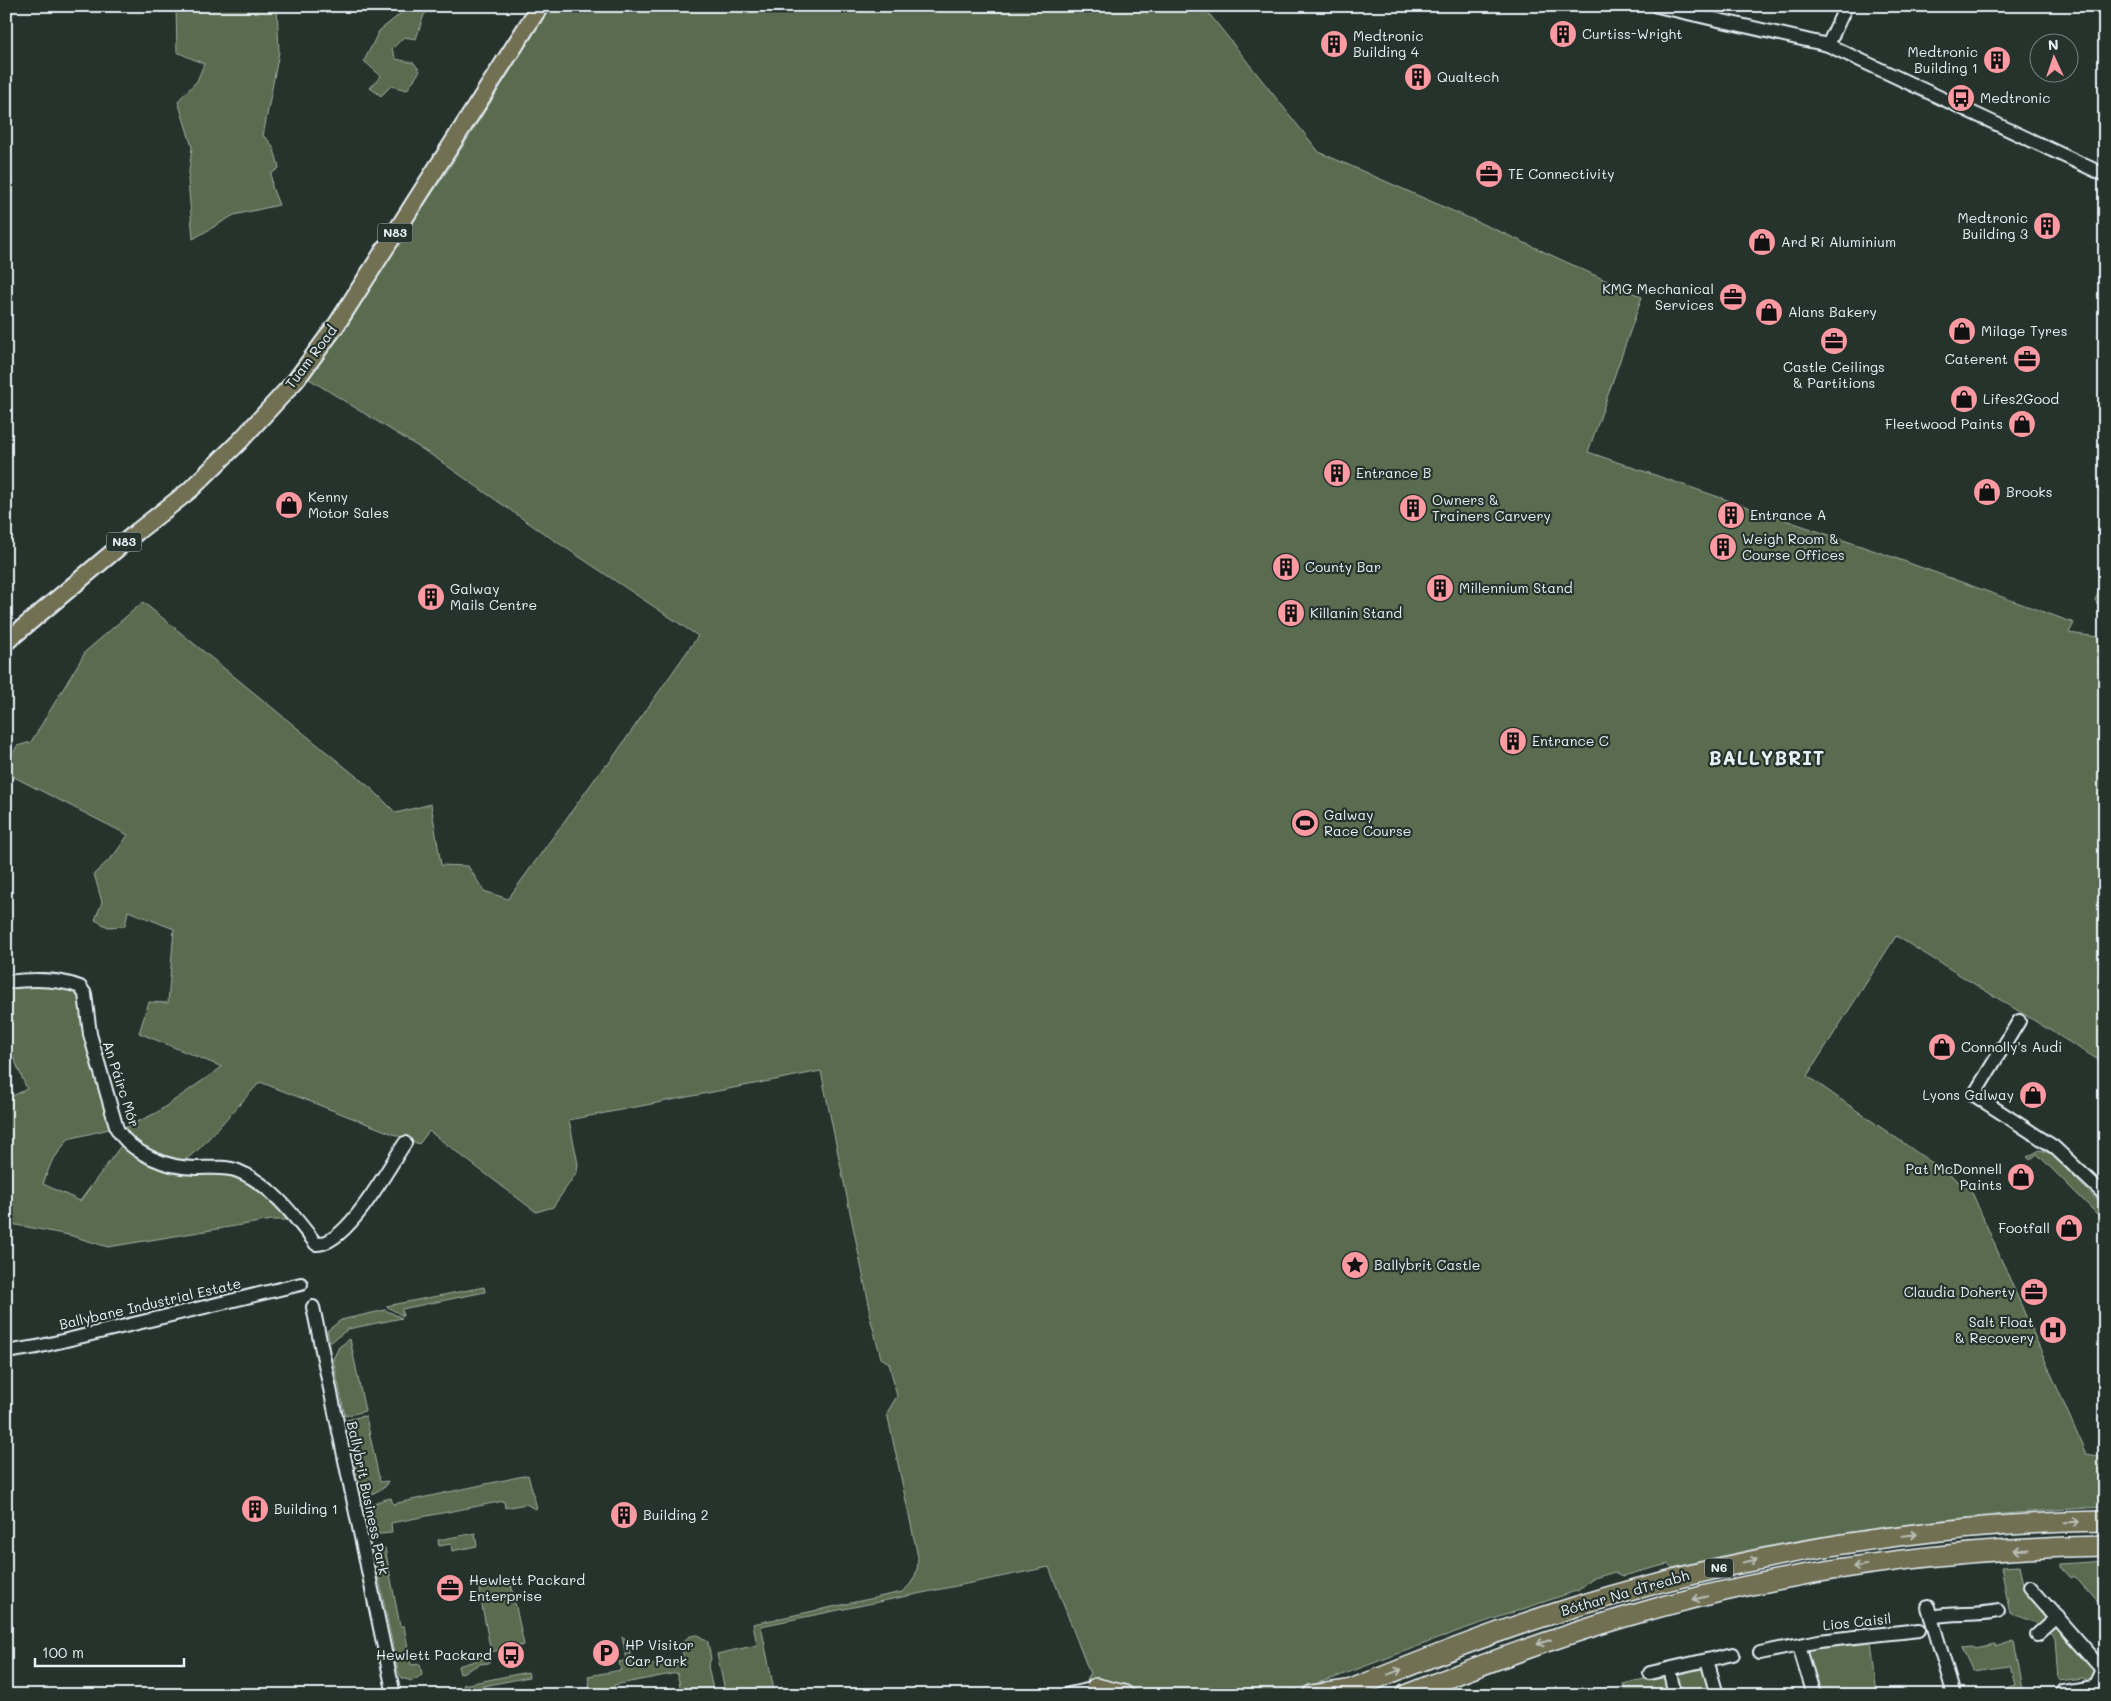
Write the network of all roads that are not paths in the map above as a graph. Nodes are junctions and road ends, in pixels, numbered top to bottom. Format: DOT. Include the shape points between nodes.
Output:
graph roads {
  1 [pos="540,6"];
  2 [pos="1657,6"];
  3 [pos="1846,6"];
  4 [pos="1828,45"];
  5 [pos="2105,175"];
  6 [pos="6,642"];
  7 [pos="6,982"];
  8 [pos="2019,1021"];
  9 [pos="405,1143"];
  10 [pos="2105,1194"];
  11 [pos="302,1284"];
  12 [pos="313,1307"];
  13 [pos="6,1352"];
  14 [pos="2105,1521"];
  15 [pos="2105,1546"];
  16 [pos="2030,1587"];
  17 [pos="1998,1611"];
  18 [pos="2057,1618"];
  19 [pos="1919,1630"];
  20 [pos="2037,1635"];
  21 [pos="1799,1646"];
  22 [pos="1760,1652"];
  23 [pos="1733,1654"];
  24 [pos="1707,1660"];
  25 [pos="1669,1669"];
  26 [pos="1650,1673"];
  27 [pos="1674,1686"];
  28 [pos="1096,1688"];
  29 [pos="2096,1688"];
  30 [pos="2064,1691"];
  31 [pos="1343,1692"];
  32 [pos="394,1695"];
  33 [pos="1065,1695"];
  34 [pos="1124,1695"];
  35 [pos="1312,1695"];
  36 [pos="1405,1695"];
  37 [pos="1717,1695"];
  38 [pos="1814,1695"];
  39 [pos="1954,1695"];
  1 -- 6 [label="main road, Tuam Road / N83" via="337,324 296,380 190,490"];
  2 -- 4 [label="street"];
  3 -- 4 [label="street"];
  4 -- 5 [label="street"];
  7 -- 9 [label="street, An Páirc Mór" via="43,980 80,987 85,994 94,1052 117,1129 123,1139 142,1152 176,1166 238,1171 274,1194 316,1244 337,1236 354,1219"];
  8 -- 10 [label="street" via="1974,1095 2054,1147"];
  11 -- 13 [label="street, Ballybane Industrial Estate"];
  12 -- 32 [label="street, Ballybrit Business Park"];
  31 -- 14 [label="highway, Bóthar Na dTreabh / N6, one-way" via="1542,1617 1711,1570 1794,1552 1897,1536"];
  15 -- 36 [label="highway, Bóthar Na dTreabh / N6, one-way" via="2012,1550 1905,1560 1751,1586 1569,1634"];
  16 -- 18 [label="street"];
  17 -- 39 [label="street" via="1981,1614 1930,1612"];
  18 -- 20 [label="street"];
  18 -- 29 [label="street" via="2100,1667"];
  19 -- 21 [label="street, Lios Caisil"];
  21 -- 22 [label="street, Lios Caisil"];
  21 -- 38 [label="street"];
  23 -- 24 [label="street"];
  24 -- 25 [label="street"];
  24 -- 37 [label="street"];
  25 -- 26 [label="street"];
  25 -- 27 [label="street"];
  28 -- 33 [label="street"];
  28 -- 34 [label="highway"];
  29 -- 30 [label="street"];
  31 -- 35 [label="highway, Bóthar Na dTreabh"];
}
